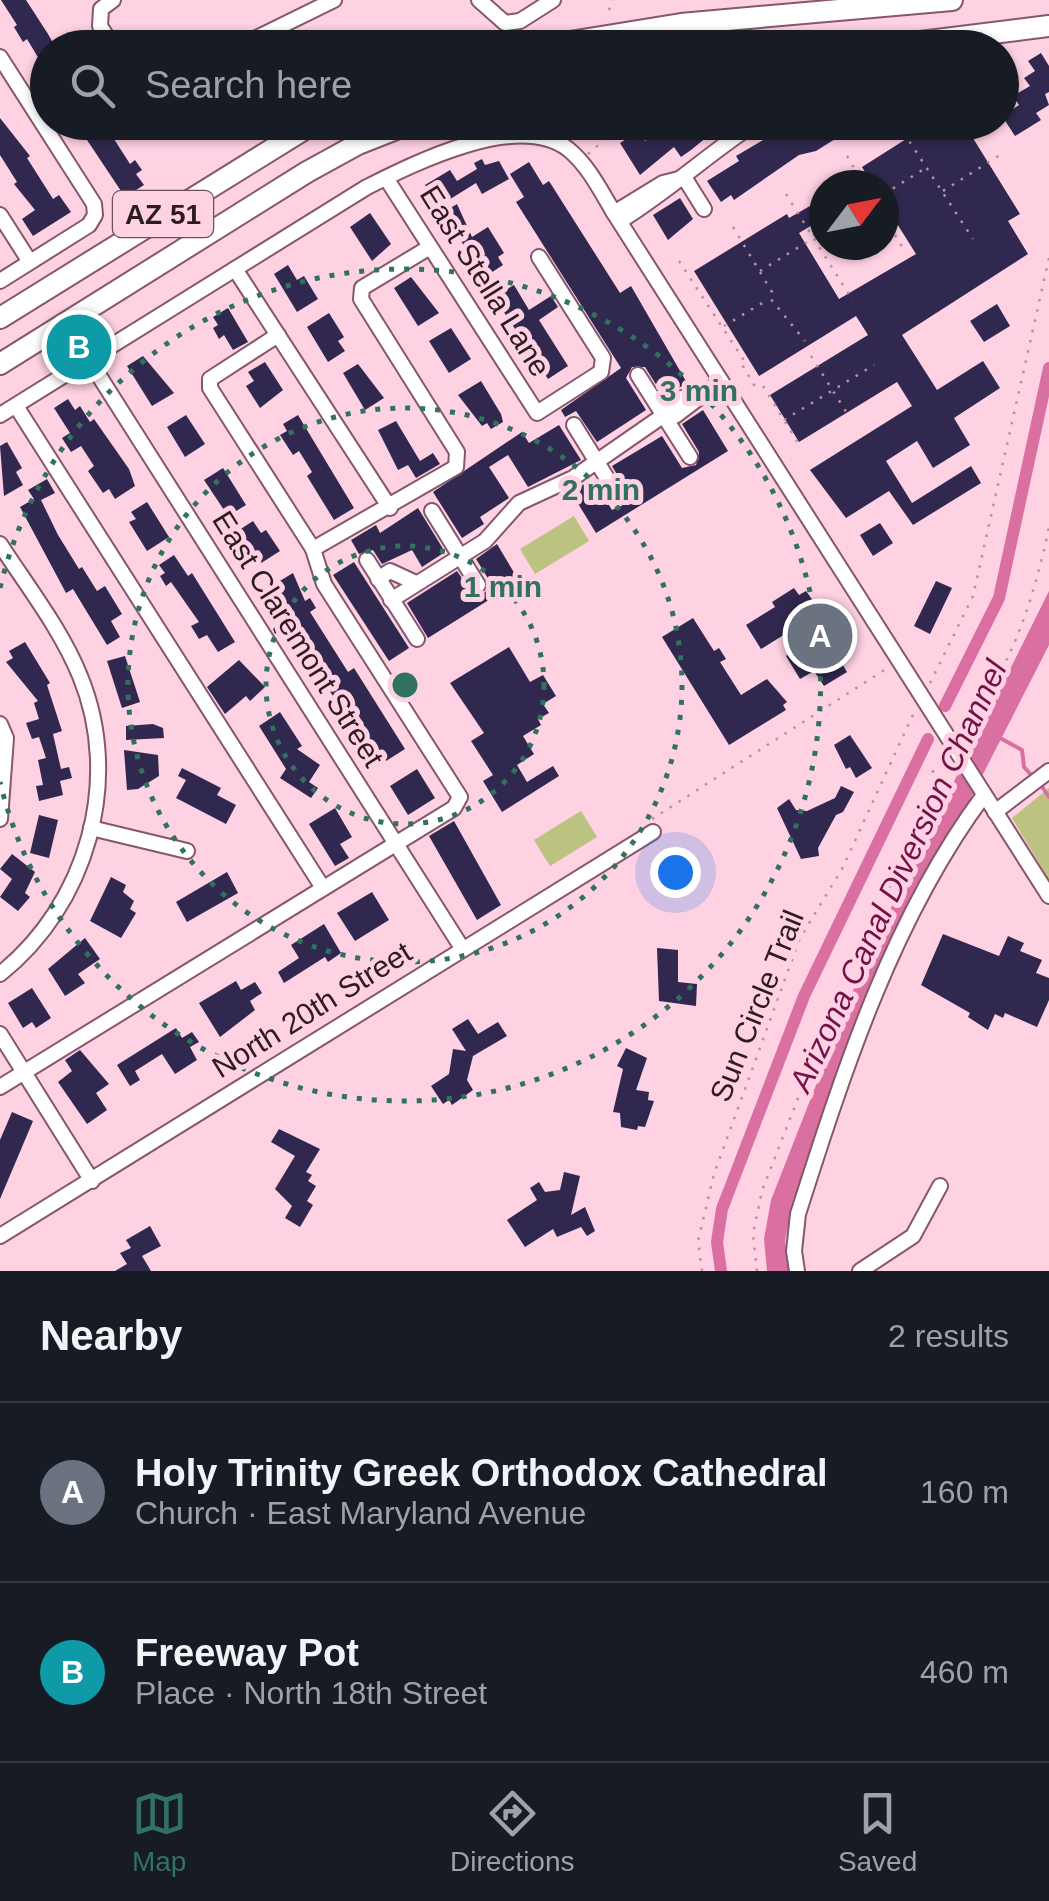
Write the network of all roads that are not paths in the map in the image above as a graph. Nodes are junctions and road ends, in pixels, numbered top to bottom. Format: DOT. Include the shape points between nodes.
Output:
graph roads {
  1 [pos="113,0"];
  2 [pos="334,0"];
  3 [pos="480,0"];
  4 [pos="553,0"];
  5 [pos="952,0"];
  6 [pos="1049,26"];
  7 [pos="103,30"];
  8 [pos="273,30"];
  9 [pos="644,30"];
  10 [pos="1017,30"];
  11 [pos="0,57"];
  12 [pos="30,104"];
  13 [pos="53,140"];
  14 [pos="287,140"];
  15 [pos="368,140"];
  16 [pos="494,140"];
  17 [pos="550,140"];
  18 [pos="733,140"];
  19 [pos="684,177"];
  20 [pos="386,178"];
  21 [pos="704,208"];
  22 [pos="0,215"];
  23 [pos="617,217"];
  24 [pos="430,247"];
  25 [pos="539,257"];
  26 [pos="30,262"];
  27 [pos="235,268"];
  28 [pos="0,281"];
  29 [pos="4,314"];
  30 [pos="278,335"];
  31 [pos="41,338"];
  32 [pos="88,360"];
  33 [pos="0,364"];
  34 [pos="638,375"];
  35 [pos="0,378"];
  36 [pos="721,381"];
  37 [pos="16,406"];
  38 [pos="0,415"];
  39 [pos="664,416"];
  40 [pos="574,425"];
  41 [pos="690,458"];
  42 [pos="598,462"];
  43 [pos="618,496"];
  44 [pos="390,508"];
  45 [pos="432,510"];
  46 [pos="0,544"];
  47 [pos="313,549"];
  48 [pos="460,556"];
  49 [pos="367,560"];
  50 [pos="378,579"];
  51 [pos="416,583"];
  52 [pos="478,585"];
  53 [pos="390,600"];
  54 [pos="417,638"];
  55 [pos="0,724"];
  56 [pos="1049,771"];
  57 [pos="981,790"];
  58 [pos="995,812"];
  59 [pos="0,819"];
  60 [pos="91,828"];
  61 [pos="648,835"];
  62 [pos="394,842"];
  63 [pos="187,850"];
  64 [pos="323,888"];
  65 [pos="1049,896"];
  66 [pos="462,948"];
  67 [pos="0,974"];
  68 [pos="0,1034"];
  69 [pos="23,1072"];
  70 [pos="0,1087"];
  71 [pos="92,1180"];
  72 [pos="936,1185"];
  73 [pos="0,1236"];
  74 [pos="798,1271"];
  75 [pos="860,1271"];
  1 -- 7 [label="street" via="101,9"];
  2 -- 8 [label="street"];
  3 -- 4 [label="street" via="505,22 520,21"];
  5 -- 9 [label="highway"];
  6 -- 10 [label="highway"];
  11 -- 12 [label="street"];
  13 -- 26 [label="street" via="95,215 90,225"];
  14 -- 29 [label="highway, AZ 51"];
  15 -- 31 [label="highway, AZ 51"];
  16 -- 20 [label="street" via="430,157"];
  17 -- 23 [label="street" via="578,159"];
  18 -- 19 [label="street"];
  19 -- 21 [label="street"];
  19 -- 23 [label="street"];
  20 -- 24 [label="street, East Stella Lane"];
  20 -- 27 [label="street"];
  22 -- 26 [label="street"];
  23 -- 36 [label="street"];
  24 -- 25 [label="street, East Stella Lane" via="536,414 601,372 603,358"];
  24 -- 44 [label="street" via="362,288 361,300 457,452 456,467"];
  26 -- 28 [label="street"];
  27 -- 30 [label="street"];
  27 -- 32 [label="street"];
  30 -- 44 [label="street"];
  30 -- 47 [label="street" via="210,379 210,388"];
  31 -- 33 [label="highway, AZ 51"];
  31 -- 35 [label="highway"];
  32 -- 37 [label="street"];
  32 -- 62 [label="street, East Claremont Street"];
  34 -- 39 [label="street"];
  36 -- 39 [label="street" via="674,416"];
  36 -- 57 [label="street"];
  37 -- 38 [label="street"];
  37 -- 64 [label="street"];
  39 -- 41 [label="street"];
  39 -- 42 [label="street"];
  40 -- 42 [label="street"];
  42 -- 43 [label="street"];
  42 -- 48 [label="street" via="519,503 502,527"];
  44 -- 47 [label="street"];
  45 -- 48 [label="street"];
  46 -- 60 [label="street" via="62,640 90,704 100,747"];
  47 -- 62 [label="street" via="324,584 460,797 454,808"];
  48 -- 51 [label="street"];
  48 -- 52 [label="street"];
  49 -- 50 [label="street"];
  50 -- 51 [label="street" via="390,571"];
  50 -- 53 [label="street"];
  51 -- 53 [label="street"];
  53 -- 54 [label="street"];
  55 -- 59 [label="street" via="6,738"];
  56 -- 58 [label="street"];
  57 -- 58 [label="street"];
  57 -- 74 [label="street" via="885,968 798,1214"];
  58 -- 65 [label="street"];
  60 -- 63 [label="street"];
  60 -- 67 [label="street" via="55,916 28,952"];
  61 -- 66 [label="street, North 20th Street"];
  62 -- 64 [label="street"];
  62 -- 66 [label="street, East Claremont Street"];
  64 -- 69 [label="street"];
  66 -- 71 [label="street, North 20th Street"];
  68 -- 69 [label="street"];
  69 -- 70 [label="street"];
  69 -- 71 [label="street"];
  71 -- 73 [label="street, North 20th Street"];
  72 -- 75 [label="street" via="913,1236"];
}
